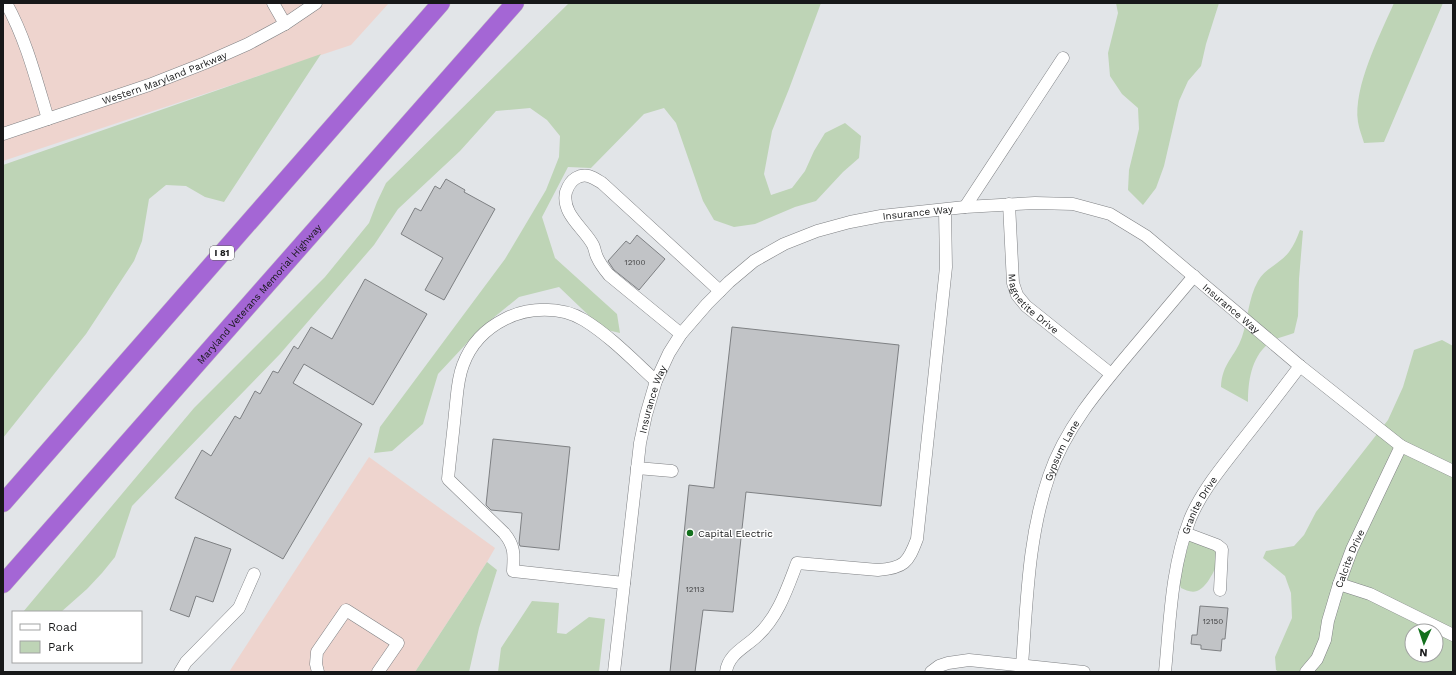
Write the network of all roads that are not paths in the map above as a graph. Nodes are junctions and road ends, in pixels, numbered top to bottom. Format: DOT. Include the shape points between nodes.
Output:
graph roads {
  1 [pos="6,3"];
  2 [pos="273,3"];
  3 [pos="316,3"];
  4 [pos="441,3"];
  5 [pos="515,3"];
  6 [pos="284,24"];
  7 [pos="1063,58"];
  8 [pos="48,119"];
  9 [pos="3,134"];
  10 [pos="1009,204"];
  11 [pos="965,207"];
  12 [pos="945,210"];
  13 [pos="1194,276"];
  14 [pos="720,291"];
  15 [pos="681,334"];
  16 [pos="1300,366"];
  17 [pos="1111,374"];
  18 [pos="656,381"];
  19 [pos="1401,446"];
  20 [pos="637,468"];
  21 [pos="672,471"];
  22 [pos="1453,471"];
  23 [pos="3,503"];
  24 [pos="1185,533"];
  25 [pos="254,574"];
  26 [pos="624,583"];
  27 [pos="3,584"];
  28 [pos="1339,584"];
  29 [pos="1220,590"];
  30 [pos="1453,635"];
  31 [pos="1022,665"];
  32 [pos="180,672"];
  33 [pos="318,672"];
  34 [pos="378,672"];
  35 [pos="614,672"];
  36 [pos="726,672"];
  37 [pos="931,672"];
  38 [pos="1084,672"];
  39 [pos="1165,672"];
  40 [pos="1306,672"];
  1 -- 8 [label="street" via="25,44"];
  2 -- 6 [label="street"];
  3 -- 6 [label="street, Western Maryland Parkway"];
  4 -- 23 [label="highway, I 81"];
  5 -- 27 [label="highway, Maryland Veterans Memorial Highway"];
  6 -- 8 [label="street, Western Maryland Parkway" via="205,63"];
  7 -- 11 [label="street"];
  8 -- 9 [label="street, Western Maryland Parkway"];
  10 -- 11 [label="street, Insurance Way"];
  10 -- 13 [label="street, Insurance Way" via="1074,204 1110,214 1146,236"];
  10 -- 17 [label="street, Magnetite Drive" via="1013,283 1017,296"];
  11 -- 12 [label="street, Insurance Way"];
  12 -- 14 [label="street, Insurance Way" via="881,216 817,230 784,244 754,261"];
  12 -- 36 [label="street" via="946,268 917,539 911,555 902,566 884,570 797,563 778,611 759,635 731,658"];
  13 -- 16 [label="street, Insurance Way"];
  13 -- 17 [label="street, Gypsum Lane"];
  14 -- 15 [label="street, Insurance Way"];
  14 -- 15 [label="street" via="602,183 586,175 572,180 565,204 594,246 601,267"];
  15 -- 18 [label="street, Insurance Way"];
  16 -- 19 [label="street, Insurance Way"];
  16 -- 24 [label="street, Granite Drive" via="1213,478 1198,503"];
  17 -- 31 [label="street, Gypsum Lane" via="1068,435 1047,482 1032,544"];
  18 -- 20 [label="street, Insurance Way" via="646,415"];
  18 -- 26 [label="street" via="582,319 563,312 547,310 523,312 493,325 479,337 469,351 459,379 448,479 510,540 514,552 514,571"];
  19 -- 22 [label="street, Insurance Way"];
  19 -- 28 [label="street, Calcite Drive" via="1352,549"];
  20 -- 21 [label="street"];
  20 -- 26 [label="street, Insurance Way"];
  24 -- 29 [label="street" via="1222,549"];
  24 -- 39 [label="street, Granite Drive" via="1174,581"];
  25 -- 32 [label="street" via="239,608 186,662"];
  26 -- 35 [label="street, Insurance Way"];
  28 -- 30 [label="street" via="1370,594"];
  28 -- 40 [label="street, Calcite Drive" via="1325,640 1317,659"];
  31 -- 37 [label="street" via="969,660 939,666"];
  31 -- 38 [label="street"];
  33 -- 34 [label="street" via="317,652 346,610 398,643"];
}
